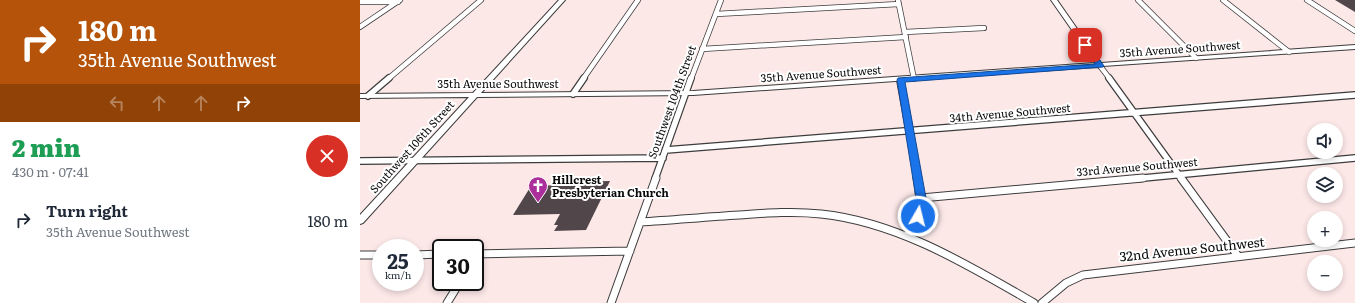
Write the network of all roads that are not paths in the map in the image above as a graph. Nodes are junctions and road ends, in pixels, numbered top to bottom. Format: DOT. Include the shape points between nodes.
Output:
graph roads {
  1 [pos="481,0"];
  2 [pos="562,0"];
  3 [pos="638,0"];
  4 [pos="721,0"];
  5 [pos="1054,0"];
  6 [pos="1138,0"];
  7 [pos="1223,0"];
  8 [pos="1307,0"];
  9 [pos="399,1"];
  10 [pos="360,2"];
  11 [pos="899,2"];
  12 [pos="716,14"];
  13 [pos="360,27"];
  14 [pos="984,28"];
  15 [pos="1355,31"];
  16 [pos="905,32"];
  17 [pos="906,37"];
  18 [pos="1355,47"];
  19 [pos="702,49"];
  20 [pos="1289,52"];
  21 [pos="1196,58"];
  22 [pos="1100,66"];
  23 [pos="914,79"];
  24 [pos="900,80"];
  25 [pos="573,94"];
  26 [pos="687,94"];
  27 [pos="474,95"];
  28 [pos="1355,95"];
  29 [pos="364,96"];
  30 [pos="1134,112"];
  31 [pos="909,131"];
  32 [pos="666,150"];
  33 [pos="664,158"];
  34 [pos="1355,158"];
  35 [pos="360,161"];
  36 [pos="414,161"];
  37 [pos="1178,174"];
  38 [pos="921,198"];
  39 [pos="360,221"];
  40 [pos="640,222"];
  41 [pos="907,236"];
  42 [pos="1355,243"];
  43 [pos="630,251"];
  44 [pos="360,254"];
  45 [pos="372,255"];
  46 [pos="484,256"];
  47 [pos="1238,256"];
  48 [pos="454,291"];
  49 [pos="447,303"];
  50 [pos="611,303"];
  51 [pos="1034,303"];
  52 [pos="1042,303"];
  1 -- 29 [label="street"];
  2 -- 27 [label="street, Southwest 106th Street"];
  3 -- 25 [label="street"];
  4 -- 12 [label="street, Southwest 104th Street"];
  5 -- 22 [label="street"];
  6 -- 21 [label="street"];
  7 -- 20 [label="street"];
  8 -- 15 [label="street"];
  9 -- 10 [label="street"];
  9 -- 13 [label="street"];
  11 -- 12 [label="street"];
  11 -- 16 [label="street"];
  12 -- 19 [label="street, Southwest 104th Street"];
  14 -- 16 [label="street"];
  16 -- 17 [label="street"];
  17 -- 19 [label="street"];
  17 -- 23 [label="street"];
  18 -- 20 [label="street, 35th Avenue Southwest"];
  19 -- 26 [label="street, Southwest 104th Street"];
  20 -- 21 [label="street, 35th Avenue Southwest"];
  21 -- 22 [label="street, 35th Avenue Southwest"];
  22 -- 23 [label="street, 35th Avenue Southwest"];
  22 -- 30 [label="street"];
  23 -- 24 [label="street, 35th Avenue Southwest"];
  24 -- 26 [label="street, 35th Avenue Southwest"];
  24 -- 31 [label="street"];
  25 -- 26 [label="street, 35th Avenue Southwest"];
  25 -- 27 [label="street, 35th Avenue Southwest"];
  26 -- 32 [label="street, Southwest 104th Street"];
  27 -- 29 [label="street, 35th Avenue Southwest"];
  27 -- 36 [label="street, Southwest 106th Street"];
  28 -- 30 [label="street, 34th Avenue Southwest"];
  30 -- 31 [label="street, 34th Avenue Southwest"];
  30 -- 37 [label="street"];
  31 -- 32 [label="street, 34th Avenue Southwest"];
  31 -- 38 [label="street"];
  32 -- 33 [label="street, Southwest 104th Street"];
  33 -- 36 [label="street"];
  33 -- 40 [label="street, Southwest 104th Street"];
  34 -- 37 [label="street, 33rd Avenue Southwest"];
  35 -- 36 [label="street"];
  36 -- 39 [label="street, Southwest 106th Street"];
  37 -- 38 [label="street, 33rd Avenue Southwest"];
  37 -- 47 [label="street"];
  38 -- 41 [label="street" via="918,216"];
  40 -- 41 [label="street" via="788,212 854,220"];
  40 -- 43 [label="street, Southwest 104th Street"];
  41 -- 51 [label="street" via="972,266"];
  42 -- 47 [label="street, 32nd Avenue Southwest"];
  43 -- 46 [label="street"];
  43 -- 50 [label="street, Southwest 104th Street"];
  44 -- 45 [label="street"];
  47 -- 52 [label="street, 32nd Avenue Southwest" via="1083,274 1070,279"];
  48 -- 49 [label="street"];
}
